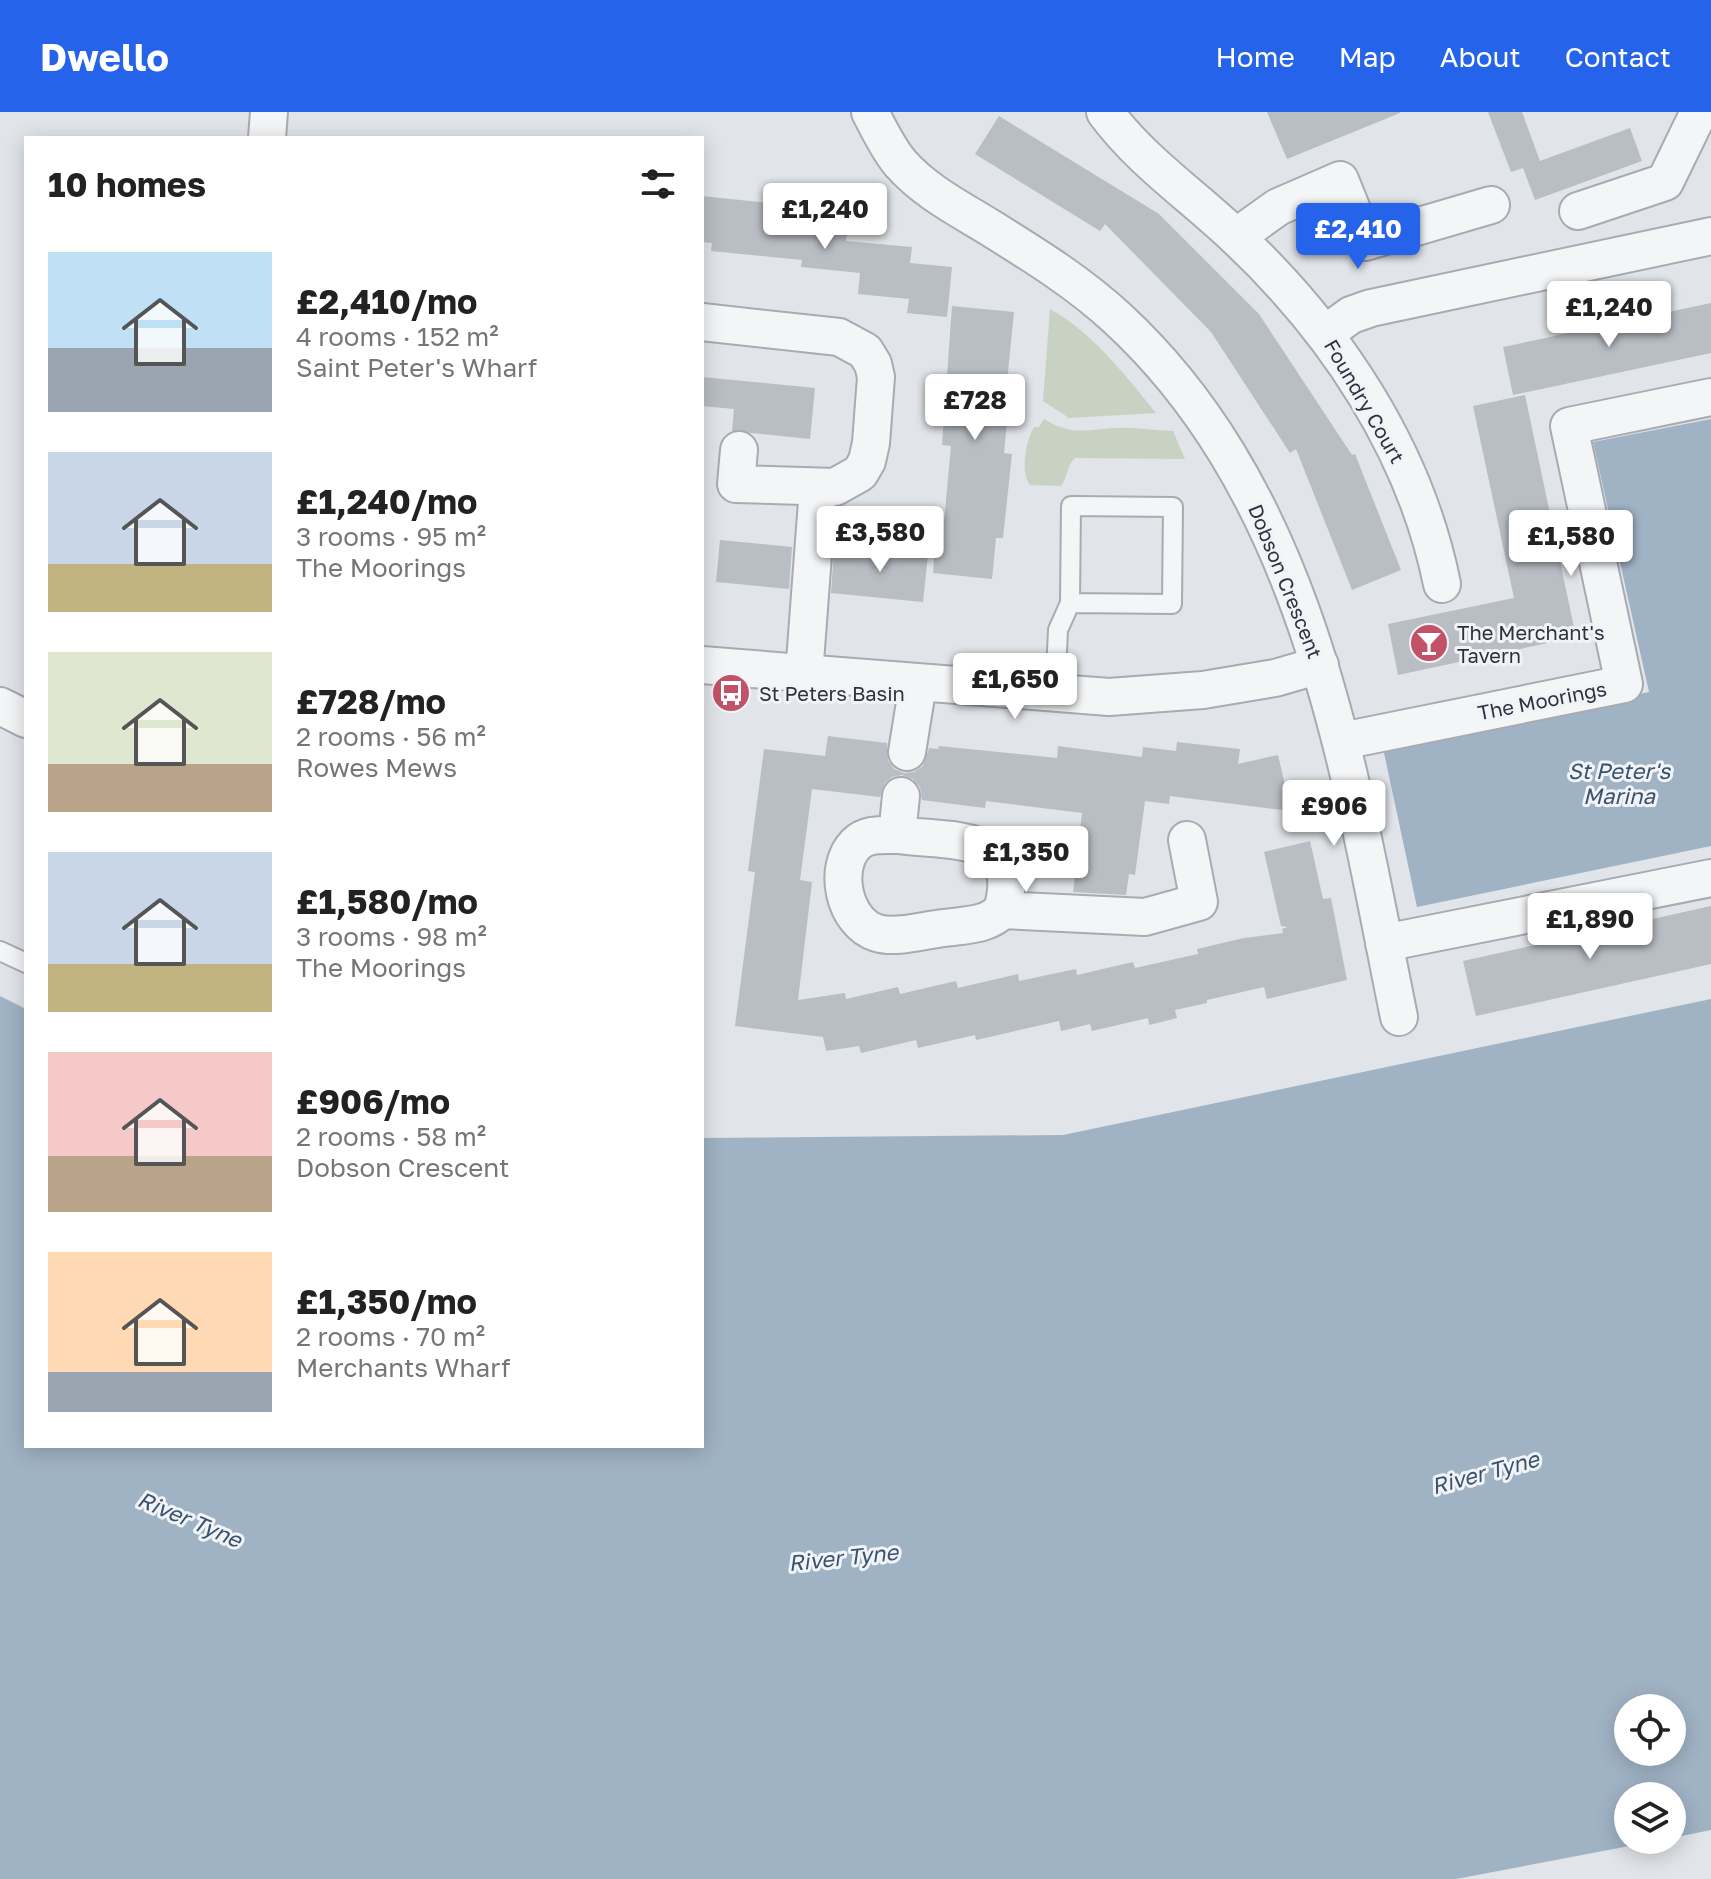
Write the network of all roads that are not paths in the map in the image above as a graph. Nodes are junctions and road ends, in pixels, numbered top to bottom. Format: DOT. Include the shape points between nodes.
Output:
graph roads {
  1 [pos="269,112"];
  2 [pos="870,112"];
  3 [pos="1105,112"];
  4 [pos="1700,112"];
  5 [pos="1711,116"];
  6 [pos="267,136"];
  7 [pos="1491,205"];
  8 [pos="1578,211"];
  9 [pos="1711,236"];
  10 [pos="1236,237"];
  11 [pos="704,322"];
  12 [pos="1326,333"];
  13 [pos="1711,397"];
  14 [pos="739,450"];
  15 [pos="818,488"];
  16 [pos="1442,584"];
  17 [pos="1070,603"];
  18 [pos="704,665"];
  19 [pos="1320,665"];
  20 [pos="804,675"];
  21 [pos="918,684"];
  22 [pos="1055,694"];
  23 [pos="0,706"];
  24 [pos="24,718"];
  25 [pos="1342,741"];
  26 [pos="907,752"];
  27 [pos="901,796"];
  28 [pos="897,835"];
  29 [pos="1187,840"];
  30 [pos="1711,878"];
  31 [pos="1002,910"];
  32 [pos="1384,943"];
  33 [pos="0,951"];
  34 [pos="24,962"];
  35 [pos="1399,1017"];
  1 -- 6 [label="street"];
  2 -- 19 [label="street, Dobson Crescent" via="899,162 914,177 1085,290 1178,383 1255,501"];
  3 -- 10 [label="street, Foundry Court" via="1142,153"];
  4 -- 5 [label="street"];
  4 -- 8 [label="street" via="1665,182"];
  7 -- 10 [label="street" via="1365,242 1340,180 1278,207"];
  9 -- 12 [label="street" via="1371,308"];
  10 -- 12 [label="street, Foundry Court"];
  11 -- 15 [label="street" via="839,337 865,351 876,377 867,461 848,482"];
  12 -- 16 [label="street, Foundry Court" via="1363,389 1402,465"];
  13 -- 25 [label="street, The Moorings" via="1569,426 1624,684"];
  14 -- 15 [label="street" via="736,484"];
  15 -- 20 [label="street"];
  17 -- 17 [label="lane" via="1172,604 1173,507 1071,506"];
  17 -- 22 [label="lane" via="1058,630"];
  18 -- 20 [label="street"];
  19 -- 22 [label="street" via="1275,678 1164,695"];
  19 -- 25 [label="street, Dobson Crescent"];
  20 -- 21 [label="street"];
  21 -- 22 [label="street"];
  21 -- 26 [label="street"];
  23 -- 24 [label="street"];
  25 -- 32 [label="street, Dobson Crescent"];
  27 -- 28 [label="street"];
  28 -- 31 [label="street" via="991,851 1006,867"];
  28 -- 31 [label="street" via="866,838 845,863 851,911 868,930 902,933 984,923"];
  29 -- 31 [label="street" via="1199,902 1145,917"];
  30 -- 32 [label="street"];
  32 -- 35 [label="street, Dobson Crescent"];
  33 -- 34 [label="lane"];
}
